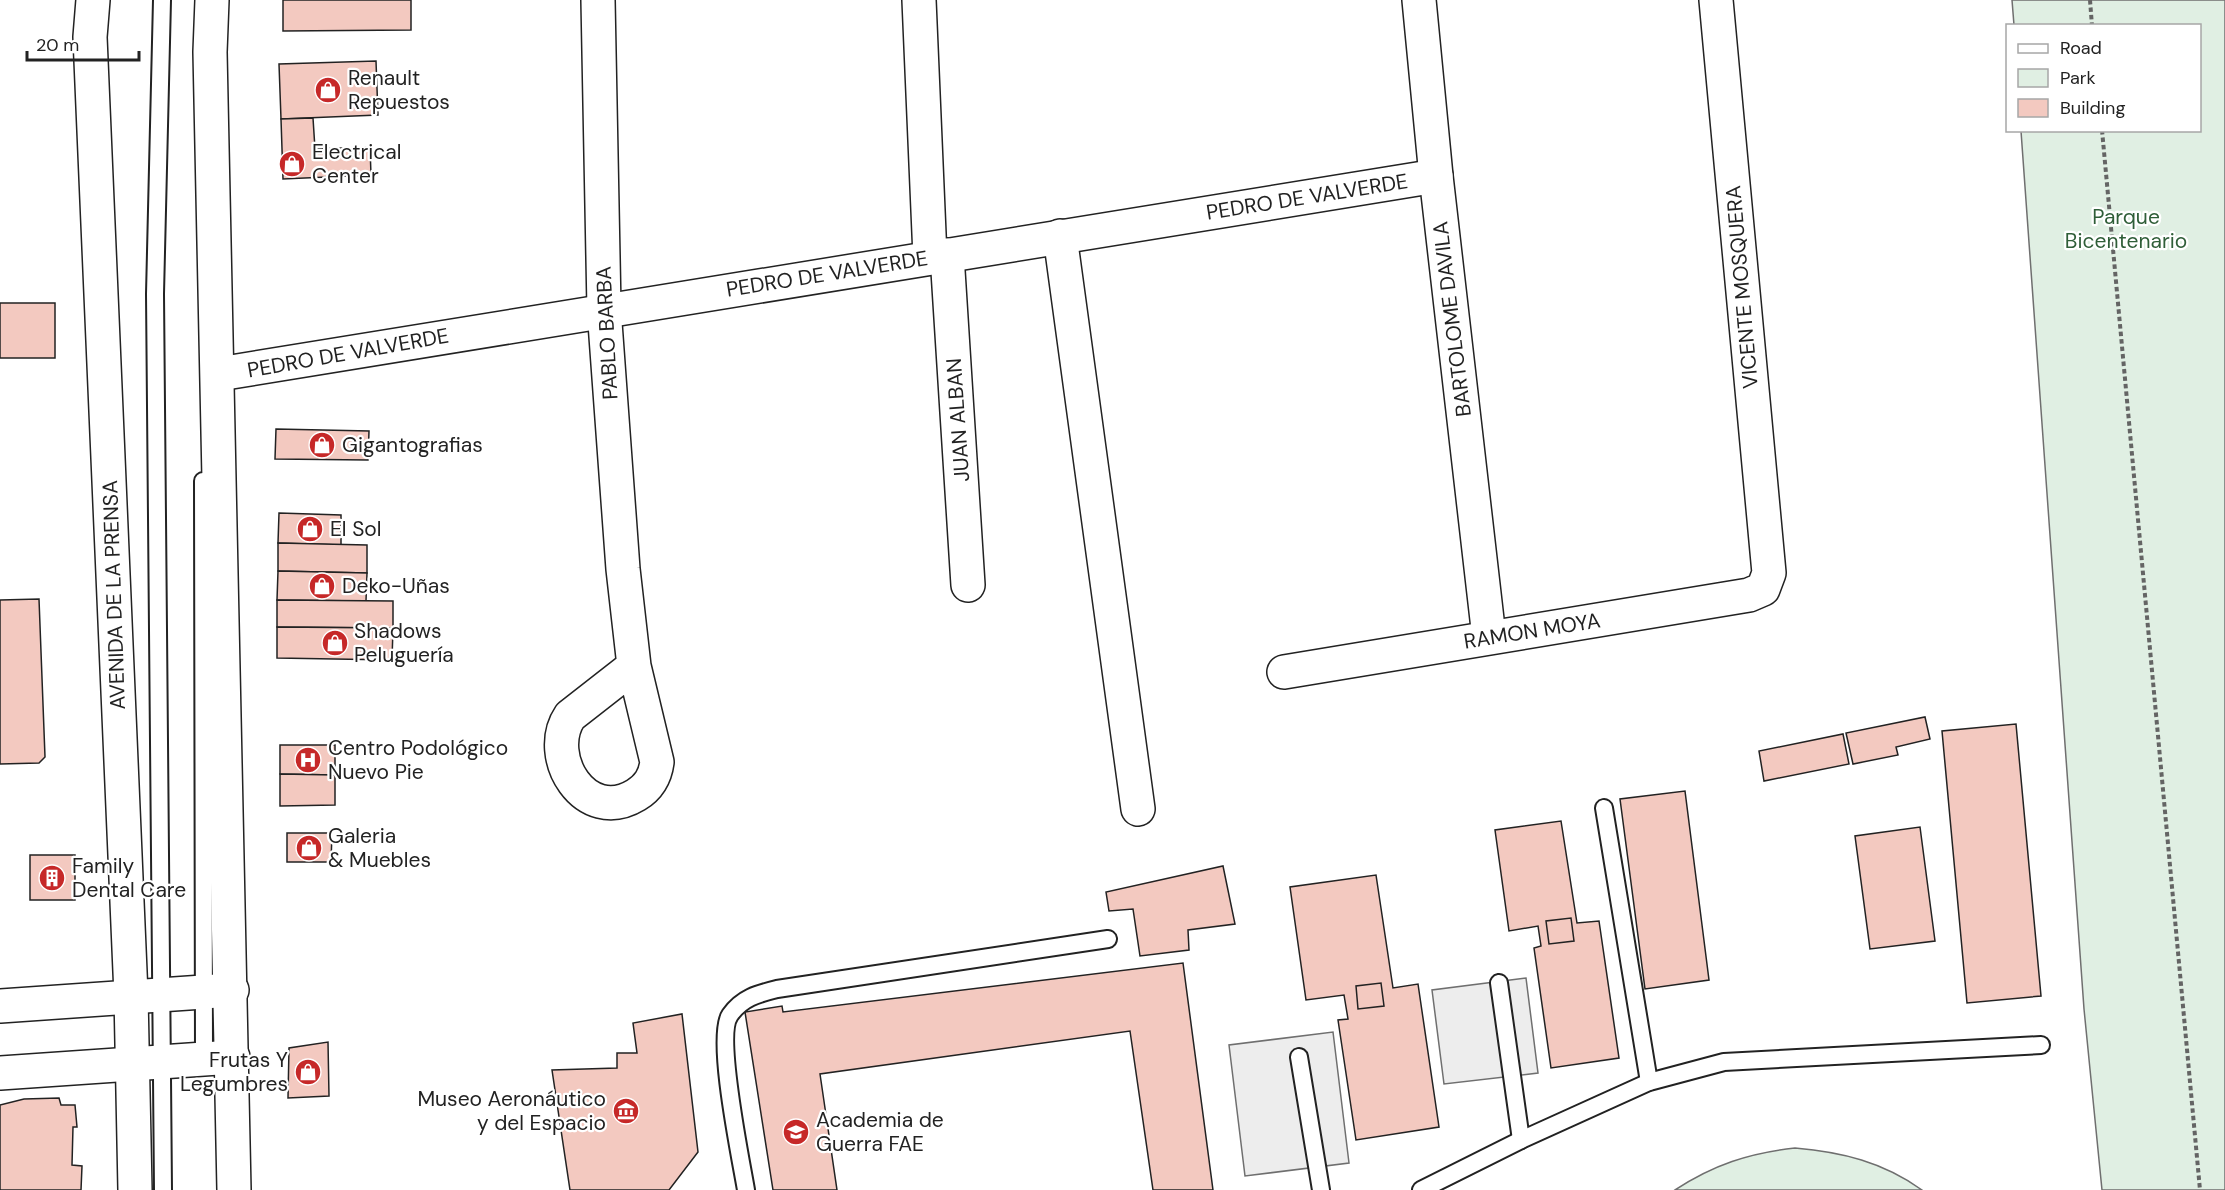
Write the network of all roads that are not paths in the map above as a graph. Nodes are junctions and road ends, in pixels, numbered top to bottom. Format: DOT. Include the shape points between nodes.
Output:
graph roads {
  1 [pos="93,0"];
  2 [pos="162,0"];
  3 [pos="202,0"];
  4 [pos="212,0"];
  5 [pos="598,0"];
  6 [pos="919,0"];
  7 [pos="1419,0"];
  8 [pos="1716,0"];
  9 [pos="1436,176"];
  10 [pos="1060,236"];
  11 [pos="939,256"];
  12 [pos="604,309"];
  13 [pos="219,374"];
  14 [pos="1769,573"];
  15 [pos="968,585"];
  16 [pos="1489,638"];
  17 [pos="634,666"];
  18 [pos="1284,672"];
  19 [pos="1604,808"];
  20 [pos="1138,809"];
  21 [pos="1108,939"];
  22 [pos="1499,982"];
  23 [pos="218,991"];
  24 [pos="146,994"];
  25 [pos="0,1006"];
  26 [pos="2041,1045"];
  27 [pos="1299,1057"];
  28 [pos="219,1058"];
  29 [pos="148,1061"];
  30 [pos="0,1073"];
  31 [pos="1649,1082"];
  32 [pos="1521,1140"];
  33 [pos="135,1190"];
  34 [pos="163,1190"];
  35 [pos="234,1190"];
  36 [pos="746,1190"];
  37 [pos="1321,1190"];
  38 [pos="1421,1190"];
  1 -- 24 [label="street, AVENIDA DE LA PRENSA" via="90,37"];
  2 -- 24 [label="lane"];
  3 -- 23 [label="lane"];
  4 -- 13 [label="street"];
  5 -- 12 [label="street, PABLO BARBA"];
  6 -- 11 [label="street, JUAN ALBAN"];
  7 -- 9 [label="street, BARTOLOME DAVILA"];
  8 -- 14 [label="street, VICENTE MOSQUERA"];
  9 -- 10 [label="street, PEDRO DE VALVERDE"];
  9 -- 16 [label="street, BARTOLOME DAVILA"];
  10 -- 11 [label="street, PEDRO DE VALVERDE"];
  10 -- 20 [label="street"];
  11 -- 12 [label="street, PEDRO DE VALVERDE"];
  11 -- 15 [label="street, JUAN ALBAN"];
  12 -- 13 [label="street, PEDRO DE VALVERDE"];
  12 -- 17 [label="street, PABLO BARBA" via="622,569"];
  13 -- 23 [label="street"];
  14 -- 16 [label="street, RAMON MOYA" via="1762,589 1749,595"];
  16 -- 18 [label="street, RAMON MOYA"];
  19 -- 31 [label="lane"];
  21 -- 36 [label="lane" via="777,988 747,998 728,1017 725,1056"];
  22 -- 32 [label="lane"];
  23 -- 24 [label="street"];
  23 -- 28 [label="street"];
  24 -- 25 [label="street"];
  24 -- 29 [label="street, AVENIDA DE LA PRENSA"];
  26 -- 31 [label="lane" via="1724,1062"];
  27 -- 37 [label="lane"];
  28 -- 29 [label="street"];
  28 -- 35 [label="street"];
  29 -- 30 [label="street"];
  29 -- 33 [label="street, AVENIDA DE LA PRENSA"];
  29 -- 34 [label="lane"];
  31 -- 32 [label="lane"];
  32 -- 38 [label="lane"];
}
